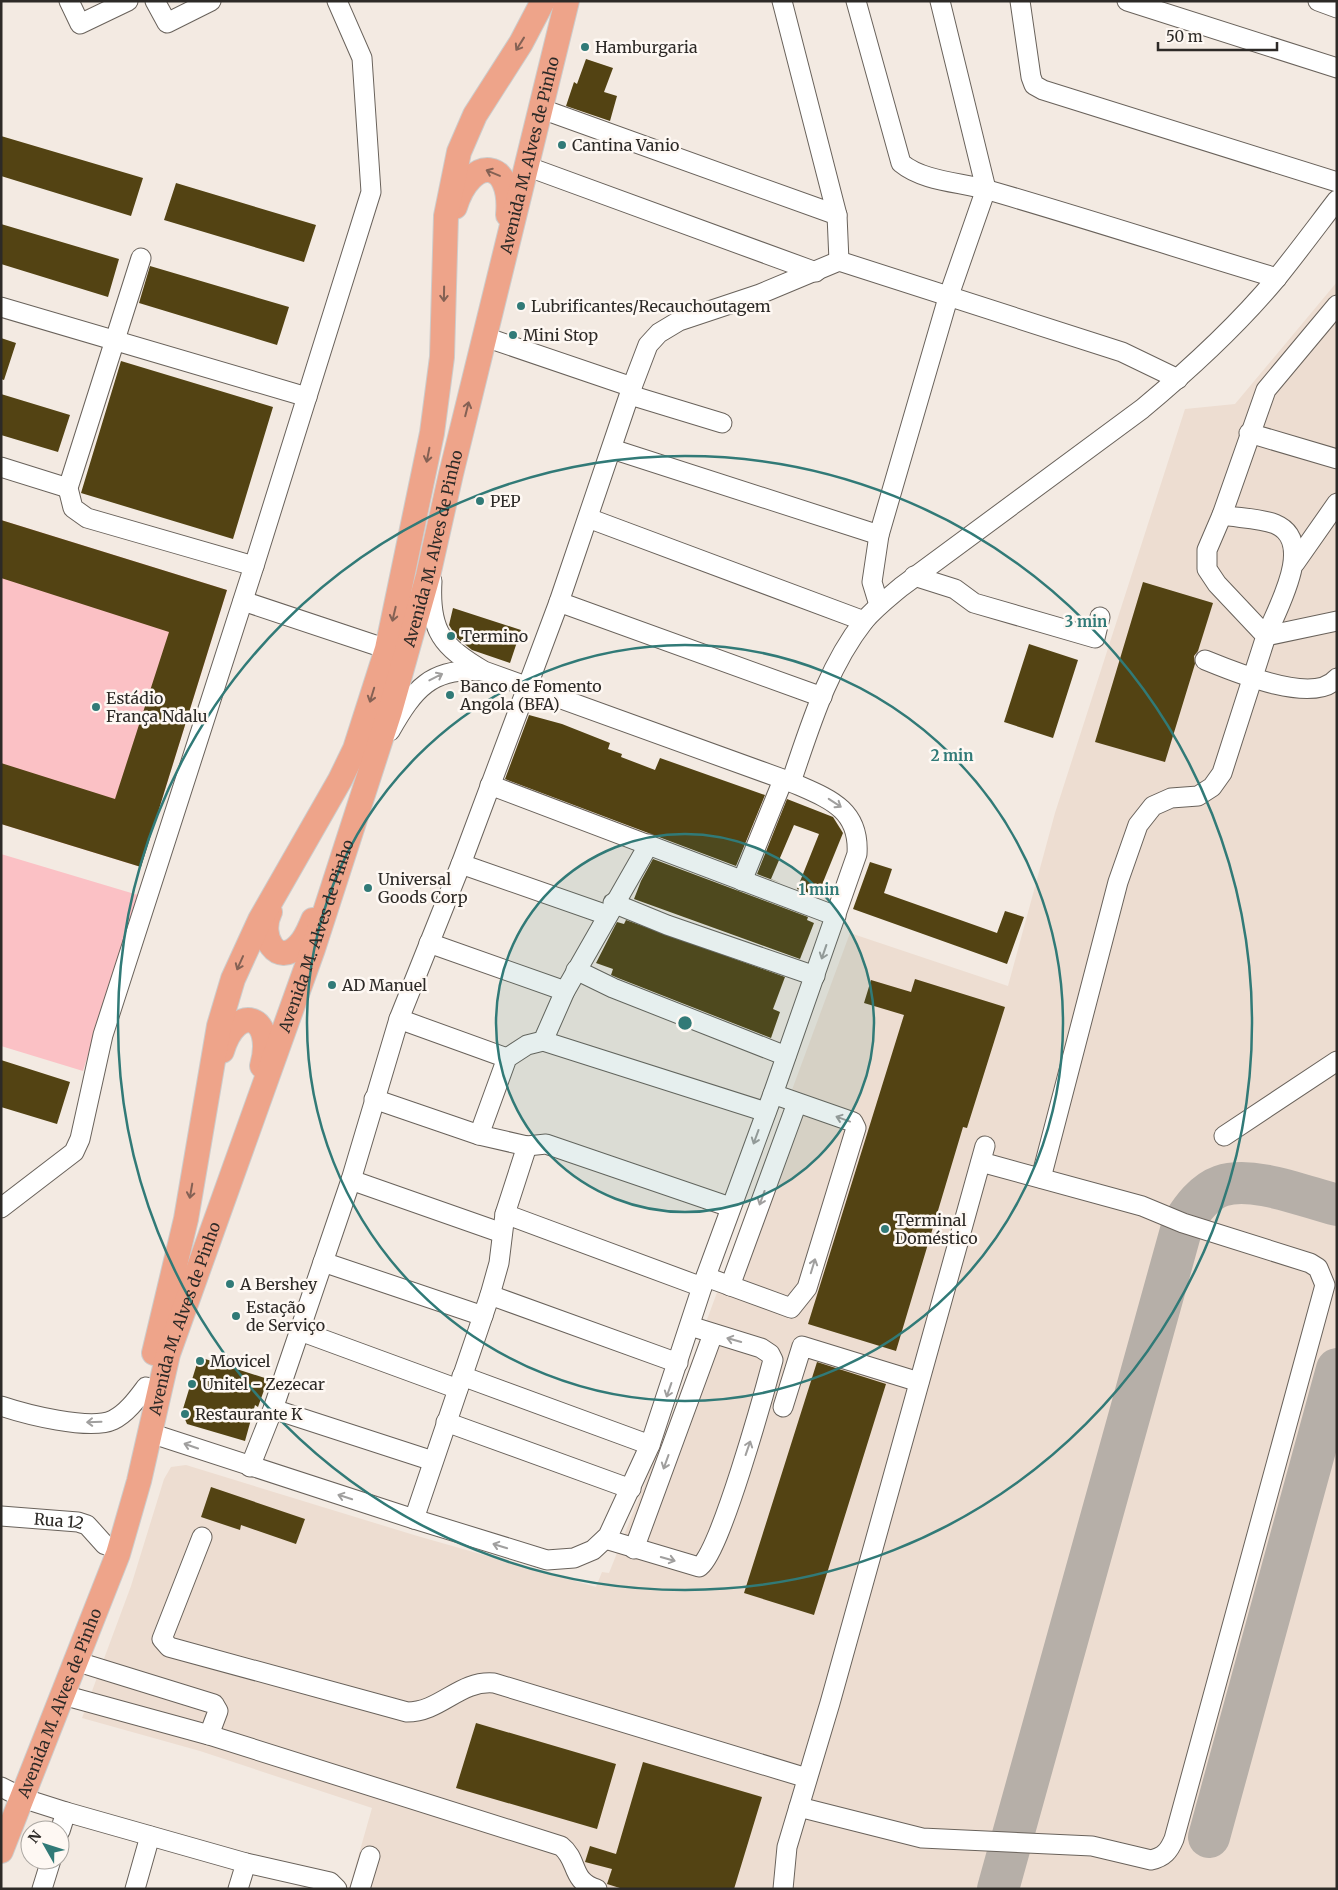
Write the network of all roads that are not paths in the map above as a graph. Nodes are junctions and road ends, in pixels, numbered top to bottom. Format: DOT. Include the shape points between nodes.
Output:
graph roads {
  1 [pos="69,1"];
  2 [pos="128,1"];
  3 [pos="156,1"];
  4 [pos="211,1"];
  5 [pos="336,1"];
  6 [pos="543,1"];
  7 [pos="567,1"];
  8 [pos="782,1"];
  9 [pos="856,1"];
  10 [pos="940,1"];
  11 [pos="1020,1"];
  12 [pos="1127,1"];
  13 [pos="1318,1"];
  14 [pos="1337,8"];
  15 [pos="1337,68"];
  16 [pos="539,108"];
  17 [pos="526,166"];
  18 [pos="1337,182"];
  19 [pos="986,189"];
  20 [pos="1337,200"];
  21 [pos="837,215"];
  22 [pos="445,256"];
  23 [pos="141,258"];
  24 [pos="839,261"];
  25 [pos="501,266"];
  26 [pos="816,272"];
  27 [pos="1277,278"];
  28 [pos="948,298"];
  29 [pos="1337,305"];
  30 [pos="1,307"];
  31 [pos="484,337"];
  32 [pos="115,342"];
  33 [pos="1178,379"];
  34 [pos="631,391"];
  35 [pos="307,397"];
  36 [pos="722,423"];
  37 [pos="1249,433"];
  38 [pos="612,449"];
  39 [pos="1337,459"];
  40 [pos="1,467"];
  41 [pos="68,488"];
  42 [pos="1337,502"];
  43 [pos="1222,515"];
  44 [pos="588,518"];
  45 [pos="879,535"];
  46 [pos="437,537"];
  47 [pos="1295,562"];
  48 [pos="254,566"];
  49 [pos="914,576"];
  50 [pos="243,601"];
  51 [pos="559,602"];
  52 [pos="879,606"];
  53 [pos="1100,617"];
  54 [pos="1337,620"];
  55 [pos="864,621"];
  56 [pos="1266,636"];
  57 [pos="386,649"];
  58 [pos="1205,660"];
  59 [pos="484,671"];
  60 [pos="1337,678"];
  61 [pos="1252,679"];
  62 [pos="527,687"];
  63 [pos="822,697"];
  64 [pos="370,773"];
  65 [pos="787,781"];
  66 [pos="490,786"];
  67 [pos="313,828"];
  68 [pos="348,839"];
  69 [pos="649,844"];
  70 [pos="461,864"];
  71 [pos="742,881"];
  72 [pos="610,909"];
  73 [pos="836,916"];
  74 [pos="428,943"];
  75 [pos="576,970"];
  76 [pos="815,976"];
  77 [pos="565,992"];
  78 [pos="399,1019"];
  79 [pos="543,1041"];
  80 [pos="786,1056"];
  81 [pos="507,1058"];
  82 [pos="1337,1061"];
  83 [pos="773,1094"];
  84 [pos="374,1099"];
  85 [pos="797,1103"];
  86 [pos="766,1112"];
  87 [pos="479,1136"];
  88 [pos="1224,1136"];
  89 [pos="200,1142"];
  90 [pos="528,1146"];
  91 [pos="238,1159"];
  92 [pos="1041,1178"];
  93 [pos="351,1180"];
  94 [pos="730,1207"];
  95 [pos="1,1208"];
  96 [pos="505,1214"];
  97 [pos="502,1233"];
  98 [pos="323,1262"];
  99 [pos="704,1282"];
  100 [pos="730,1286"];
  101 [pos="490,1295"];
  102 [pos="483,1316"];
  103 [pos="690,1326"];
  104 [pos="300,1331"];
  105 [pos="712,1334"];
  106 [pos="678,1363"];
  107 [pos="919,1382"];
  108 [pos="460,1383"];
  109 [pos="146,1388"];
  110 [pos="1,1406"];
  111 [pos="783,1407"];
  112 [pos="273,1409"];
  113 [pos="446,1422"];
  114 [pos="150,1433"];
  115 [pos="650,1445"];
  116 [pos="433,1462"];
  117 [pos="250,1467"];
  118 [pos="631,1489"];
  119 [pos="1,1516"];
  120 [pos="414,1519"];
  121 [pos="202,1537"];
  122 [pos="605,1540"];
  123 [pos="105,1545"];
  124 [pos="634,1549"];
  125 [pos="76,1661"];
  126 [pos="63,1695"];
  127 [pos="209,1735"];
  128 [pos="807,1778"];
  129 [pos="12,1793"];
  130 [pos="799,1807"];
  131 [pos="66,1812"];
  132 [pos="1,1819"];
  133 [pos="63,1820"];
  134 [pos="150,1836"];
  135 [pos="1,1851"];
  136 [pos="370,1856"];
  137 [pos="246,1863"];
  138 [pos="48,1870"];
  139 [pos="42,1889"];
  140 [pos="135,1889"];
  141 [pos="238,1889"];
  142 [pos="337,1889"];
  143 [pos="360,1889"];
  144 [pos="597,1889"];
  145 [pos="783,1889"];
  1 -- 2 [label="street" via="80,24"];
  3 -- 4 [label="street" via="167,23"];
  5 -- 35 [label="street" via="362,58 371,192"];
  6 -- 22 [label="main road, Avenida M. Alves de Pinho, one-way" via="521,43 475,115 459,152 446,216"];
  7 -- 16 [label="main road, Avenida M. Alves de Pinho"];
  8 -- 21 [label="street"];
  9 -- 19 [label="street" via="901,163 920,174"];
  10 -- 19 [label="street"];
  11 -- 18 [label="street" via="1034,85"];
  12 -- 15 [label="street"];
  13 -- 14 [label="street"];
  16 -- 17 [label="main road, Avenida M. Alves de Pinho"];
  16 -- 21 [label="street"];
  17 -- 25 [label="main road, Avenida M. Alves de Pinho"];
  17 -- 26 [label="street"];
  19 -- 27 [label="street"];
  19 -- 28 [label="street"];
  20 -- 27 [label="street"];
  21 -- 24 [label="street"];
  25 -- 22 [label="main road, one-way" via="508,192 502,178 487,170 476,172 463,188"];
  22 -- 57 [label="main road, Avenida M. Alves de Pinho, one-way" via="442,357 432,433"];
  23 -- 32 [label="street"];
  24 -- 26 [label="street"];
  24 -- 28 [label="street"];
  25 -- 31 [label="main road, Avenida M. Alves de Pinho"];
  26 -- 34 [label="street" via="666,329 648,345"];
  27 -- 33 [label="street" via="1216,344"];
  28 -- 33 [label="street" via="1122,352"];
  28 -- 45 [label="street"];
  29 -- 37 [label="street" via="1266,390"];
  30 -- 32 [label="street"];
  31 -- 34 [label="street"];
  46 -- 31 [label="main road, Avenida M. Alves de Pinho, one-way"];
  32 -- 35 [label="street"];
  32 -- 41 [label="street"];
  33 -- 49 [label="street" via="1142,409"];
  34 -- 36 [label="street"];
  34 -- 38 [label="street"];
  35 -- 48 [label="street"];
  37 -- 39 [label="street"];
  37 -- 43 [label="street"];
  38 -- 44 [label="street"];
  38 -- 45 [label="street"];
  40 -- 41 [label="street"];
  41 -- 48 [label="street" via="73,508 87,518"];
  42 -- 47 [label="street"];
  43 -- 47 [label="street" via="1274,523 1287,531 1293,542"];
  43 -- 56 [label="street" via="1207,550 1207,569 1216,584"];
  44 -- 51 [label="street"];
  44 -- 55 [label="street"];
  45 -- 52 [label="street" via="872,582"];
  46 -- 59 [label="street" via="431,594 438,630 459,657"];
  46 -- 64 [label="main road, Avenida M. Alves de Pinho" via="407,652"];
  47 -- 56 [label="street"];
  48 -- 50 [label="street"];
  49 -- 52 [label="street"];
  49 -- 53 [label="street" via="955,589 974,603 1095,638"];
  50 -- 57 [label="street"];
  50 -- 95 [label="street" via="104,1035 80,1140 74,1152"];
  51 -- 62 [label="street"];
  51 -- 63 [label="street"];
  52 -- 55 [label="street"];
  54 -- 56 [label="street"];
  55 -- 63 [label="street" via="836,666"];
  56 -- 61 [label="street"];
  57 -- 67 [label="main road, Avenida M. Alves de Pinho, one-way" via="355,749"];
  58 -- 61 [label="street"];
  59 -- 62 [label="street"];
  64 -- 59 [label="street, one-way" via="400,714 425,683 442,674 463,669"];
  60 -- 61 [label="street" via="1312,689"];
  61 -- 92 [label="street" via="1222,773 1212,787 1198,796 1171,798 1153,806 1138,825 1118,882"];
  62 -- 65 [label="street"];
  62 -- 66 [label="street"];
  63 -- 65 [label="street"];
  64 -- 68 [label="main road, Avenida M. Alves de Pinho"];
  65 -- 71 [label="street"];
  65 -- 73 [label="street, one-way" via="843,809 856,830 857,854"];
  66 -- 69 [label="street"];
  66 -- 70 [label="street"];
  67 -- 68 [label="main road" via="267,918 265,934 268,942 280,952 298,947 305,939"];
  67 -- 89 [label="main road, Avenida M. Alves de Pinho, one-way" via="260,920 233,979 219,1026"];
  68 -- 91 [label="main road, Avenida M. Alves de Pinho" via="314,949"];
  69 -- 71 [label="street"];
  69 -- 72 [label="street"];
  70 -- 72 [label="street"];
  70 -- 74 [label="street"];
  71 -- 73 [label="street"];
  72 -- 75 [label="street"];
  72 -- 76 [label="street"];
  73 -- 76 [label="street, one-way"];
  74 -- 77 [label="street"];
  74 -- 78 [label="street"];
  75 -- 77 [label="street"];
  75 -- 80 [label="street" via="613,988"];
  76 -- 80 [label="street"];
  77 -- 79 [label="street"];
  78 -- 81 [label="street"];
  78 -- 84 [label="street"];
  79 -- 81 [label="street" via="527,1045"];
  79 -- 86 [label="street"];
  80 -- 83 [label="street"];
  81 -- 87 [label="street"];
  82 -- 88 [label="street"];
  83 -- 85 [label="street"];
  83 -- 86 [label="street"];
  84 -- 87 [label="street"];
  84 -- 93 [label="street"];
  85 -- 100 [label="street, one-way"];
  100 -- 85 [label="street, one-way" via="791,1308 806,1288 856,1128 853,1122"];
  86 -- 94 [label="street, one-way"];
  87 -- 90 [label="street"];
  89 -- 91 [label="main road" via="227,1037 233,1026 243,1020 253,1021 265,1034 266,1054"];
  89 -- 109 [label="main road, Avenida M. Alves de Pinho, one-way" via="186,1219"];
  90 -- 94 [label="street" via="546,1144"];
  90 -- 96 [label="street"];
  91 -- 114 [label="main road, Avenida M. Alves de Pinho" via="168,1354"];
  92 -- 107 [label="street" via="983,1154"];
  92 -- 130 [label="street" via="1142,1206 1183,1223 1310,1264 1318,1268 1325,1285 1174,1839 1169,1851 1161,1858 1151,1860 1092,1846 922,1838"];
  93 -- 97 [label="street"];
  93 -- 98 [label="street"];
  94 -- 99 [label="street"];
  96 -- 97 [label="street"];
  96 -- 99 [label="street"];
  97 -- 101 [label="street" via="499,1263"];
  98 -- 102 [label="street"];
  98 -- 104 [label="street"];
  99 -- 100 [label="street"];
  99 -- 103 [label="street"];
  101 -- 102 [label="street"];
  101 -- 106 [label="street"];
  102 -- 108 [label="street"];
  103 -- 105 [label="street"];
  103 -- 106 [label="street"];
  104 -- 108 [label="street"];
  104 -- 112 [label="street"];
  105 -- 124 [label="street, one-way"];
  124 -- 105 [label="street, one-way" via="699,1567 707,1560 718,1534 755,1426 773,1360 761,1348"];
  106 -- 115 [label="street, one-way"];
  107 -- 111 [label="street" via="802,1346"];
  107 -- 128 [label="street"];
  108 -- 113 [label="street"];
  108 -- 115 [label="street"];
  109 -- 110 [label="street, one-way" via="132,1406 112,1421 62,1420"];
  109 -- 123 [label="main road, Avenida M. Alves de Pinho"];
  112 -- 116 [label="street"];
  112 -- 117 [label="street"];
  113 -- 116 [label="street"];
  113 -- 118 [label="street"];
  117 -- 114 [label="street, one-way"];
  114 -- 125 [label="main road, Avenida M. Alves de Pinho" via="118,1554"];
  115 -- 118 [label="street"];
  116 -- 120 [label="street"];
  120 -- 117 [label="street, one-way"];
  118 -- 122 [label="street"];
  119 -- 123 [label="street, Rua 12" via="78,1522 87,1525"];
  122 -- 120 [label="street, one-way" via="593,1550 574,1558 547,1560"];
  121 -- 128 [label="street" via="162,1639 169,1646 407,1712 424,1711 471,1684 494,1683"];
  122 -- 124 [label="street"];
  123 -- 129 [label="main road, Avenida M. Alves de Pinho"];
  125 -- 126 [label="main road, Avenida M. Alves de Pinho"];
  125 -- 127 [label="street" via="214,1704 218,1711"];
  126 -- 127 [label="street"];
  126 -- 129 [label="main road, Avenida M. Alves de Pinho"];
  127 -- 144 [label="street" via="561,1846 568,1853 580,1879"];
  128 -- 130 [label="street"];
  129 -- 131 [label="street"];
  129 -- 132 [label="main road, Avenida M. Alves de Pinho"];
  129 -- 135 [label="main road, Avenida M. Alves de Pinho"];
  130 -- 145 [label="street" via="787,1847"];
  131 -- 133 [label="street"];
  131 -- 134 [label="street"];
  134 -- 137 [label="street"];
  134 -- 140 [label="street"];
  136 -- 143 [label="street"];
  137 -- 141 [label="street"];
  137 -- 142 [label="street" via="330,1882"];
  138 -- 139 [label="street"];
}
